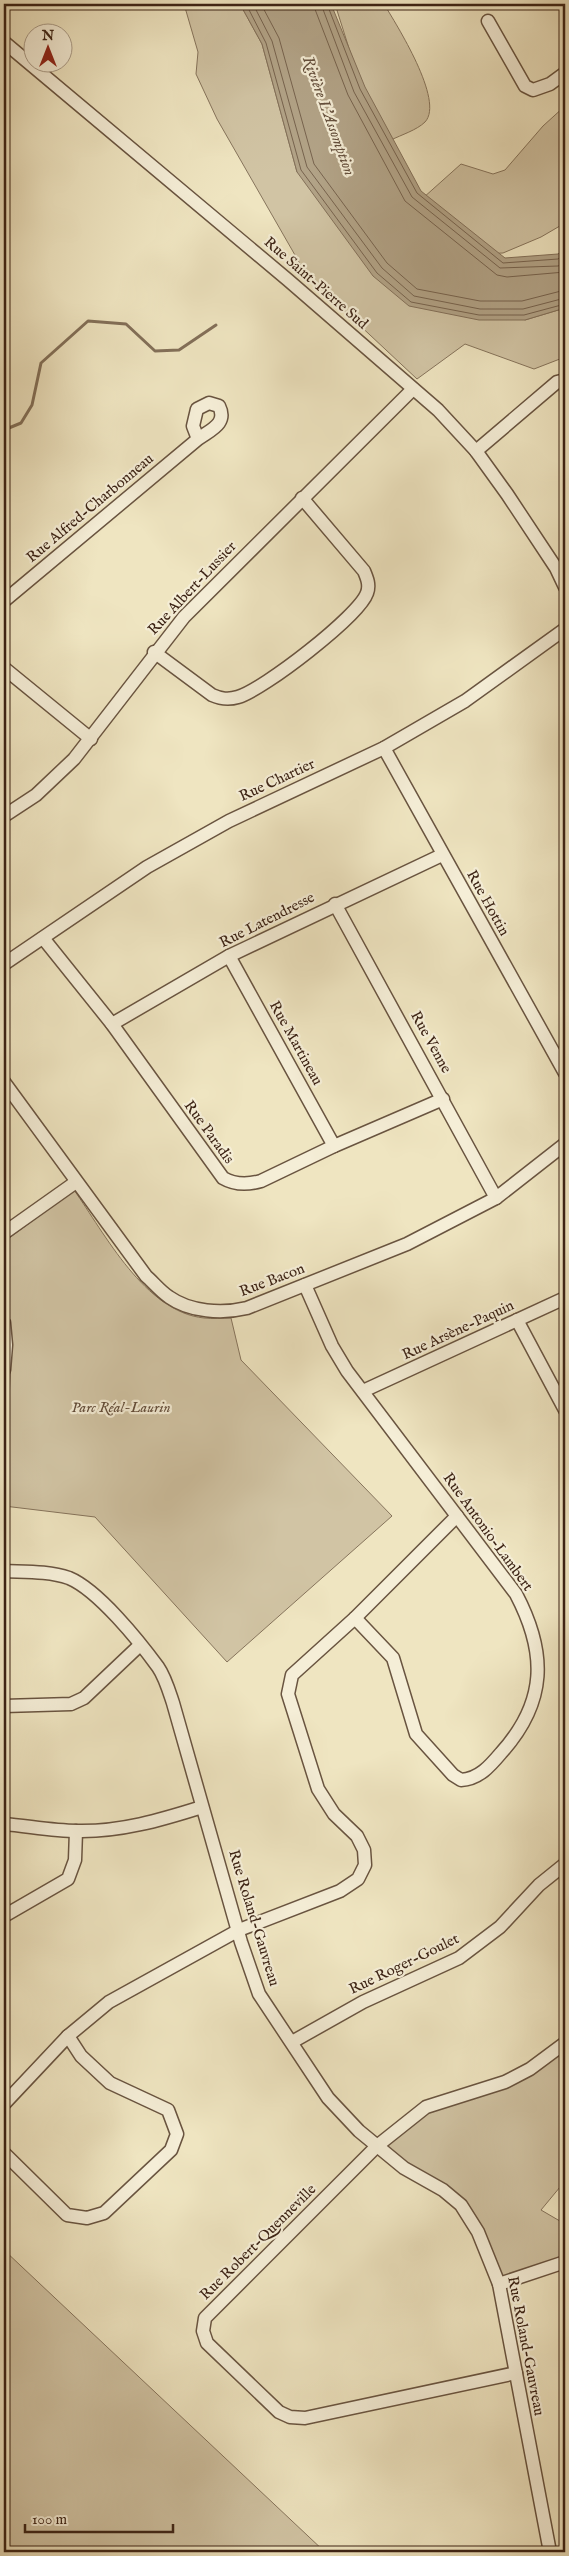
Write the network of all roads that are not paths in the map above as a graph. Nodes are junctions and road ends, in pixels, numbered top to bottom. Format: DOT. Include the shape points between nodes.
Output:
graph roads {
  1 [pos="488,21"];
  2 [pos="4,42"];
  3 [pos="565,72"];
  4 [pos="565,380"];
  5 [pos="413,389"];
  6 [pos="198,439"];
  7 [pos="476,451"];
  8 [pos="302,498"];
  9 [pos="565,587"];
  10 [pos="4,601"];
  11 [pos="565,628"];
  12 [pos="154,652"];
  13 [pos="4,668"];
  14 [pos="91,739"];
  15 [pos="384,748"];
  16 [pos="4,816"];
  17 [pos="442,855"];
  18 [pos="335,904"];
  19 [pos="43,938"];
  20 [pos="229,956"];
  21 [pos="4,964"];
  22 [pos="112,1024"];
  23 [pos="565,1073"];
  24 [pos="4,1082"];
  25 [pos="443,1099"];
  26 [pos="565,1144"];
  27 [pos="334,1146"];
  28 [pos="76,1182"];
  29 [pos="496,1198"];
  30 [pos="4,1233"];
  31 [pos="305,1285"];
  32 [pos="565,1298"];
  33 [pos="517,1320"];
  34 [pos="4,1323"];
  35 [pos="4,1370"];
  36 [pos="363,1391"];
  37 [pos="565,1410"];
  38 [pos="457,1516"];
  39 [pos="4,1571"];
  40 [pos="355,1618"];
  41 [pos="140,1645"];
  42 [pos="4,1706"];
  43 [pos="202,1807"];
  44 [pos="4,1824"];
  45 [pos="76,1831"];
  46 [pos="565,1864"];
  47 [pos="4,1916"];
  48 [pos="238,1930"];
  49 [pos="68,2036"];
  50 [pos="292,2042"];
  51 [pos="565,2043"];
  52 [pos="4,2104"];
  53 [pos="377,2146"];
  54 [pos="4,2153"];
  55 [pos="565,2262"];
  56 [pos="499,2284"];
  57 [pos="516,2374"];
  58 [pos="550,2552"];
  1 -- 3 [label="street" via="525,86 534,90 550,84"];
  2 -- 5 [label="street, Rue Saint-Pierre Sud"];
  4 -- 7 [label="street" via="556,382"];
  5 -- 7 [label="street, Rue Saint-Pierre Sud" via="438,410"];
  5 -- 8 [label="street, Rue Albert-Lussier"];
  6 -- 10 [label="street, Rue Alfred-Charbonneau"];
  7 -- 9 [label="street, Rue Saint-Pierre Sud" via="556,568"];
  8 -- 12 [label="street, Rue Albert-Lussier" via="184,616"];
  8 -- 12 [label="street" via="364,571 367,594 356,610 267,682 240,697 222,699 212,695"];
  11 -- 15 [label="street, Rue Chartier" via="465,701"];
  12 -- 14 [label="street, Rue Albert-Lussier"];
  13 -- 14 [label="street"];
  14 -- 16 [label="street, Rue Albert-Lussier" via="53,781"];
  15 -- 17 [label="street, Rue Hottin"];
  15 -- 19 [label="street, Rue Chartier" via="229,821 155,862"];
  17 -- 18 [label="street, Rue Latendresse"];
  17 -- 23 [label="street, Rue Hottin"];
  18 -- 20 [label="street, Rue Latendresse"];
  18 -- 25 [label="street, Rue Venne"];
  19 -- 21 [label="street, Rue Chartier"];
  19 -- 22 [label="street, Rue Paradis"];
  20 -- 22 [label="street, Rue Latendresse"];
  20 -- 27 [label="street, Rue Martineau"];
  22 -- 27 [label="street, Rue Paradis" via="223,1178 231,1183 261,1181"];
  24 -- 28 [label="street, Rue Bacon"];
  25 -- 27 [label="street, Rue Paradis"];
  25 -- 29 [label="street, Rue Venne"];
  26 -- 29 [label="street, Rue Bacon"];
  28 -- 30 [label="street"];
  28 -- 31 [label="street, Rue Bacon" via="146,1276 170,1298 207,1311 230,1312"];
  29 -- 31 [label="street, Rue Bacon" via="407,1244"];
  31 -- 36 [label="street, Rue Antonio-Lambert" via="332,1346"];
  32 -- 33 [label="street, Rue Arsène-Paquin"];
  33 -- 36 [label="street, Rue Arsène-Paquin"];
  33 -- 37 [label="street"];
  34 -- 35 [label="street"];
  36 -- 38 [label="street, Rue Antonio-Lambert"];
  38 -- 40 [label="street"];
  38 -- 40 [label="street, Rue Antonio-Lambert" via="516,1594 536,1641 539,1664 536,1692 528,1716 516,1737 485,1770 461,1780 453,1776 416,1734 393,1658"];
  39 -- 41 [label="street, Rue Roland-Gauvreau" via="66,1577 81,1584"];
  40 -- 48 [label="street" via="292,1675 288,1694 318,1789 334,1814 357,1836 364,1850 365,1864 351,1886"];
  41 -- 42 [label="street" via="84,1698 71,1704"];
  41 -- 43 [label="street, Rue Roland-Gauvreau" via="159,1669 173,1703"];
  43 -- 45 [label="street" via="135,1826"];
  43 -- 48 [label="street, Rue Roland-Gauvreau"];
  44 -- 45 [label="street"];
  45 -- 47 [label="street" via="75,1860 68,1879"];
  46 -- 50 [label="street, Rue Roger-Goulet" via="539,1885 500,1926 459,1958 363,2002"];
  48 -- 49 [label="street" via="109,2002"];
  48 -- 50 [label="street, Rue Roland-Gauvreau" via="259,1994"];
  49 -- 52 [label="street"];
  49 -- 54 [label="street" via="81,2056 110,2084 168,2110 177,2134 171,2150 104,2213 87,2218 66,2215"];
  50 -- 53 [label="street, Rue Roland-Gauvreau" via="328,2098"];
  51 -- 53 [label="street, Rue Robert-Quenneville" via="530,2069 505,2082 426,2107"];
  53 -- 56 [label="street, Rue Roland-Gauvreau" via="461,2205 478,2232"];
  53 -- 57 [label="street, Rue Robert-Quenneville" via="205,2318 204,2331 208,2343 279,2412 290,2417 305,2418"];
  55 -- 56 [label="street"];
  56 -- 57 [label="street, Rue Roland-Gauvreau"];
  57 -- 58 [label="street, Rue Roland-Gauvreau"];
}
